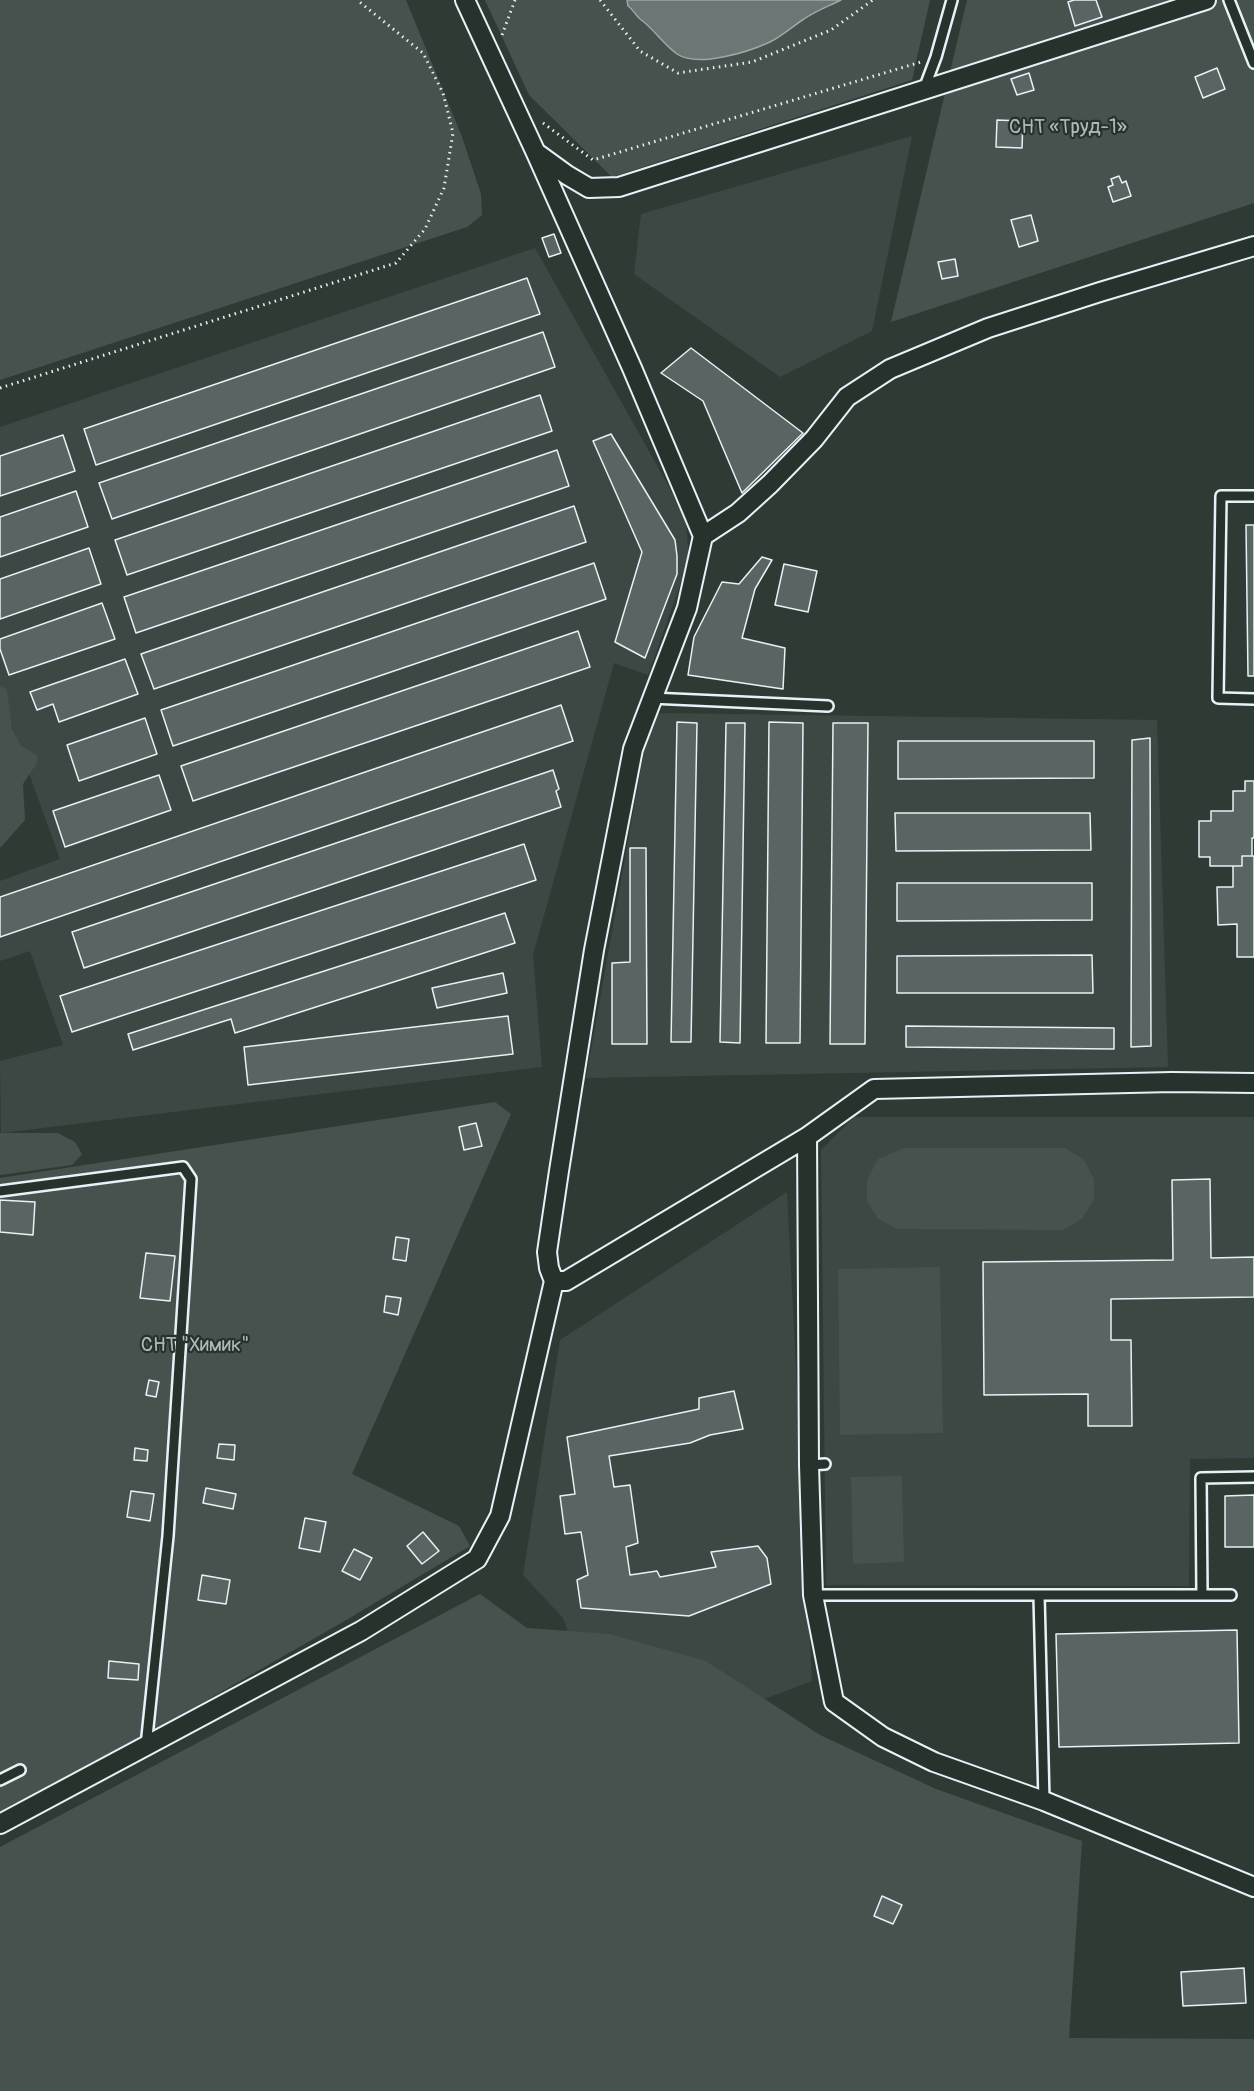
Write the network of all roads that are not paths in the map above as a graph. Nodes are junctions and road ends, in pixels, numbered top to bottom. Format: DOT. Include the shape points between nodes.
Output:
graph roads {
  1 [pos="465,0"];
  2 [pos="952,0"];
  3 [pos="1206,0"];
  4 [pos="1229,0"];
  5 [pos="1254,63"];
  6 [pos="924,89"];
  7 [pos="536,153"];
  8 [pos="1254,246"];
  9 [pos="1254,496"];
  10 [pos="703,536"];
  11 [pos="651,699"];
  12 [pos="1254,699"];
  13 [pos="828,706"];
  14 [pos="1254,1083"];
  15 [pos="807,1137"];
  16 [pos="0,1191"];
  17 [pos="555,1281"];
  18 [pos="1254,1478"];
  19 [pos="813,1595"];
  20 [pos="1039,1595"];
  21 [pos="1202,1595"];
  22 [pos="1231,1595"];
  23 [pos="146,1746"];
  24 [pos="20,1770"];
  25 [pos="0,1780"];
  26 [pos="1044,1801"];
  27 [pos="0,1824"];
  28 [pos="1254,1887"];
  1 -- 7 [label="street"];
  2 -- 6 [label="lane"];
  3 -- 6 [label="street"];
  4 -- 5 [label="lane"];
  6 -- 7 [label="street" via="619,187 589,188"];
  7 -- 10 [label="street"];
  8 -- 10 [label="street" via="987,328 890,369 847,397 814,439 770,484 738,513"];
  9 -- 12 [label="lane" via="1221,496 1218,698"];
  10 -- 11 [label="street" via="687,608"];
  11 -- 13 [label="lane"];
  11 -- 17 [label="street" via="633,748 594,950 547,1252"];
  14 -- 15 [label="street" via="874,1089"];
  15 -- 17 [label="street" via="566,1281"];
  15 -- 19 [label="street" via="817,1464"];
  16 -- 23 [label="lane" via="183,1167 191,1179 168,1536"];
  17 -- 23 [label="street" via="500,1516 477,1559 361,1632"];
  18 -- 21 [label="lane" via="1200,1478"];
  19 -- 20 [label="lane" via="975,1590"];
  19 -- 26 [label="street" via="834,1702 883,1737 934,1762"];
  20 -- 21 [label="lane"];
  20 -- 26 [label="lane"];
  21 -- 22 [label="lane"];
  23 -- 27 [label="street"];
  24 -- 25 [label="lane"];
  26 -- 28 [label="street"];
}
